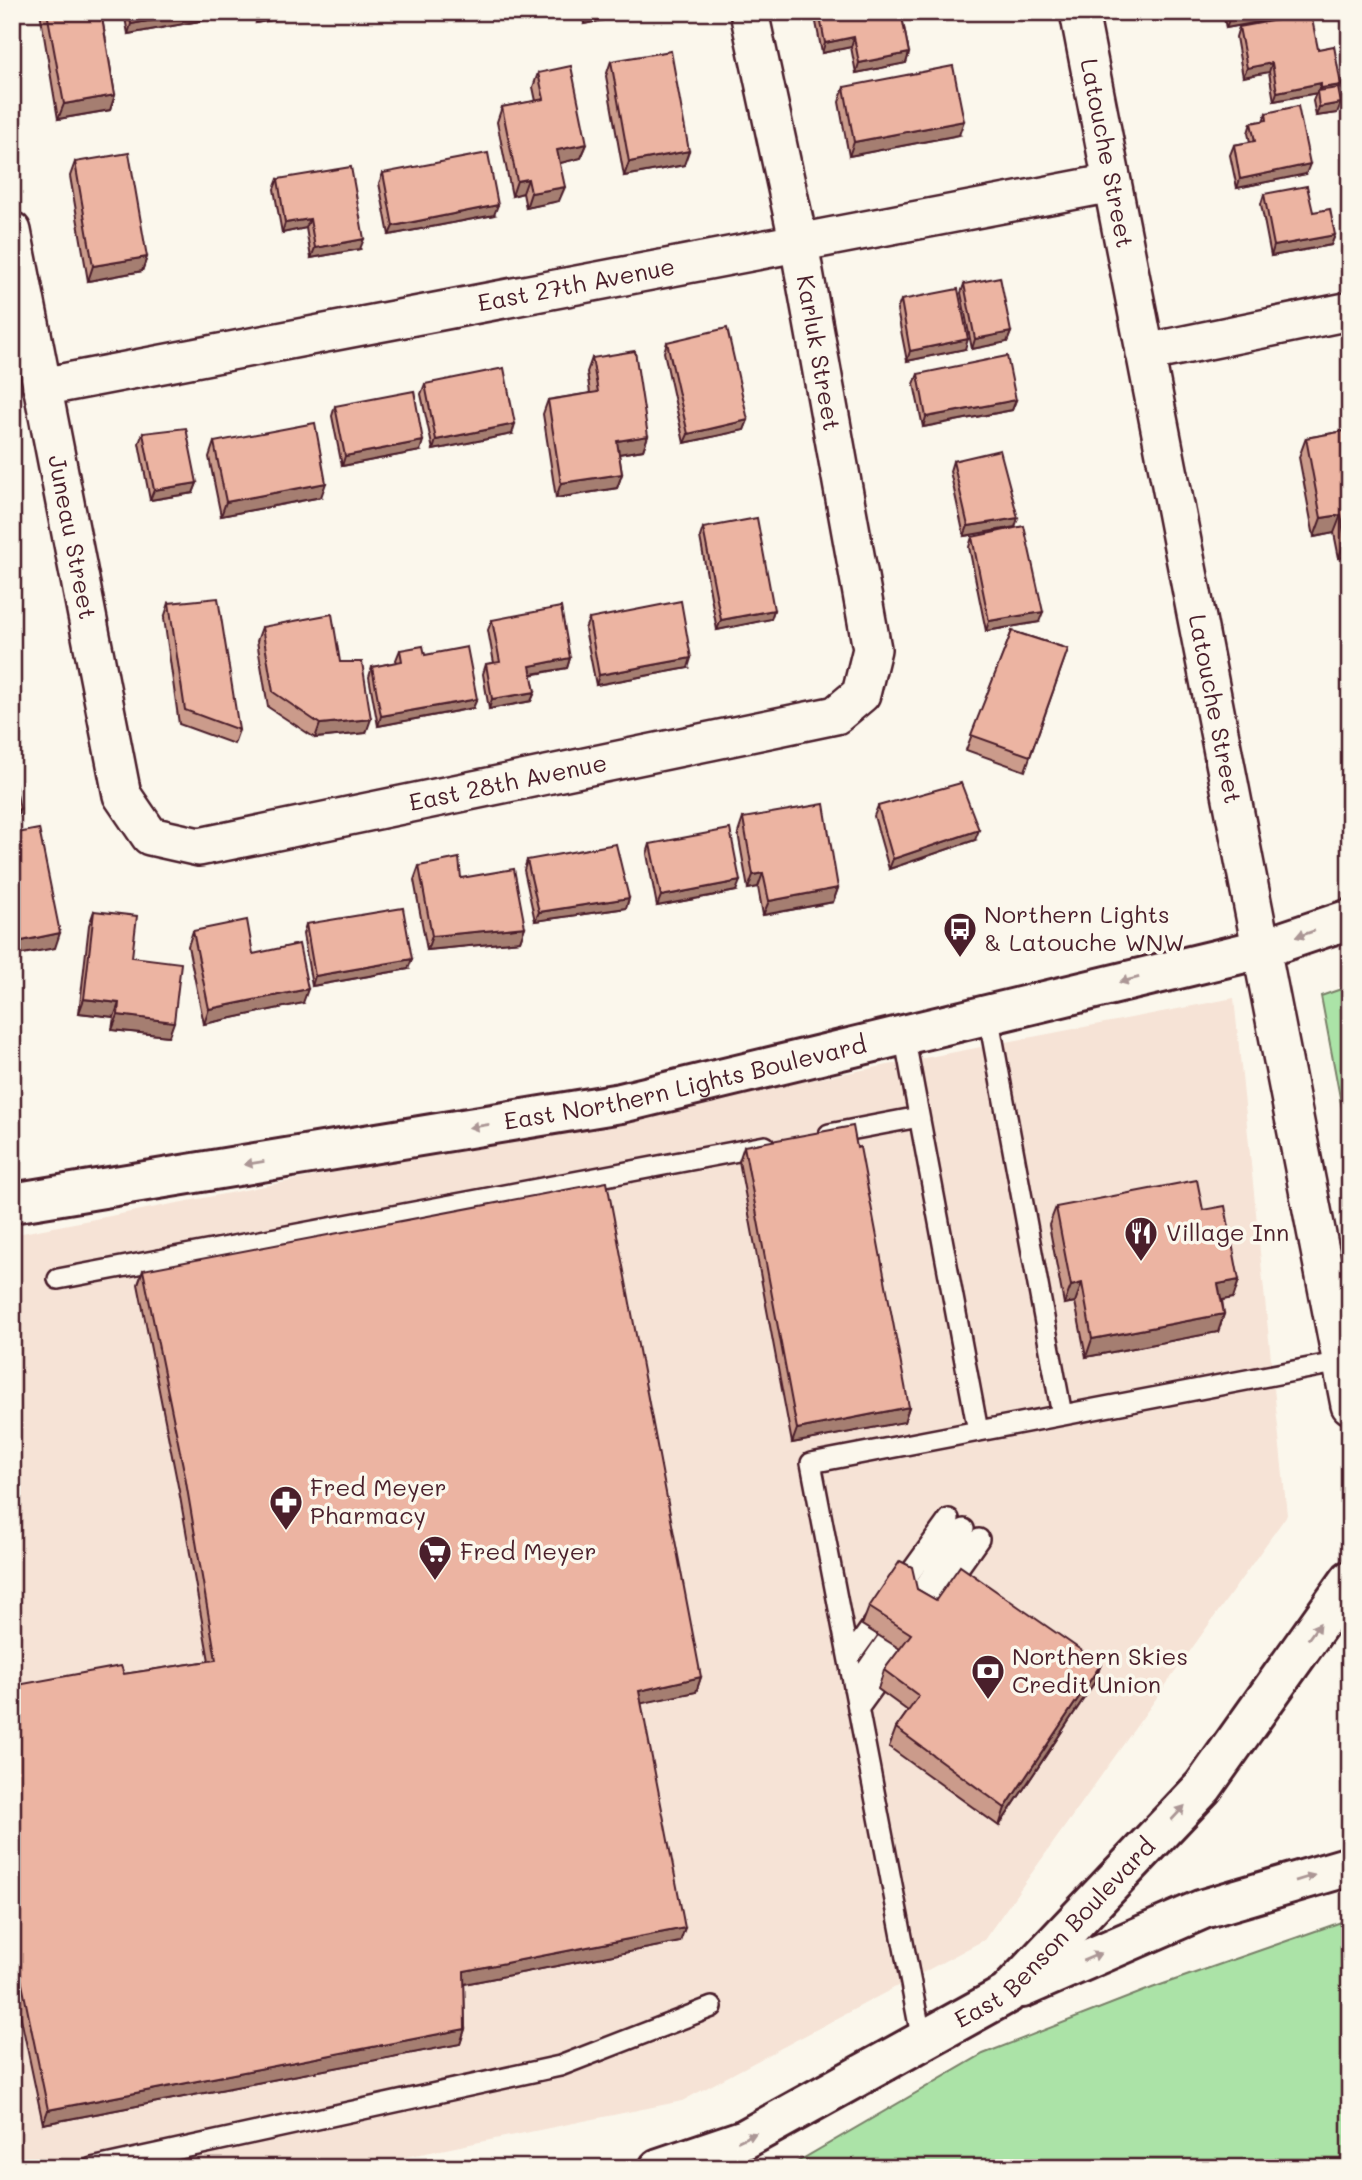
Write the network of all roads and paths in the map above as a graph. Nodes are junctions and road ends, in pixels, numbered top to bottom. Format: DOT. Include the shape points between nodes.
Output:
graph roads {
  1 [pos="749,12"];
  2 [pos="1079,12"];
  3 [pos="1112,183"];
  4 [pos="12,230"];
  5 [pos="799,244"];
  6 [pos="1350,312"];
  7 [pos="1145,353"];
  8 [pos="41,387"];
  9 [pos="861,694"];
  10 [pos="150,836"];
  11 [pos="1350,919"];
  12 [pos="1261,949"];
  13 [pos="988,1014"];
  14 [pos="904,1035"];
  15 [pos="919,1118"];
  16 [pos="811,1138"];
  17 [pos="784,1143"];
  18 [pos="12,1203"];
  19 [pos="58,1279"];
  20 [pos="1341,1362"];
  21 [pos="1350,1405"];
  22 [pos="1062,1415"];
  23 [pos="978,1431"];
  24 [pos="964,1529"];
  25 [pos="1350,1580"];
  26 [pos="849,1658"];
  27 [pos="854,1688"];
  28 [pos="858,1709"];
  29 [pos="1350,1866"];
  30 [pos="1007,1994"];
  31 [pos="712,2007"];
  32 [pos="922,2041"];
  33 [pos="92,2168"];
  34 [pos="659,2168"];
  1 -- 5 [label="street, Karluk Street"];
  2 -- 3 [label="street, Latouche Street"];
  3 -- 5 [label="street, East 27th Avenue"];
  3 -- 7 [label="street, Latouche Street"];
  4 -- 8 [label="street, Juneau Street"];
  5 -- 8 [label="street, East 27th Avenue"];
  5 -- 9 [label="street, Karluk Street" via="872,649"];
  6 -- 7 [label="street"];
  7 -- 12 [label="street, Latouche Street"];
  8 -- 10 [label="street, Juneau Street" via="122,795"];
  9 -- 10 [label="street, East 28th Avenue" via="836,715 199,847"];
  11 -- 12 [label="main road, East Northern Lights Boulevard, one-way"];
  12 -- 13 [label="main road, East Northern Lights Boulevard, one-way"];
  12 -- 20 [label="street, Latouche Street"];
  13 -- 14 [label="main road, East Northern Lights Boulevard"];
  13 -- 22 [label="lane"];
  14 -- 15 [label="lane"];
  14 -- 18 [label="main road, East Northern Lights Boulevard, one-way" via="621,1103"];
  15 -- 16 [label="lane"];
  15 -- 23 [label="lane"];
  17 -- 19 [label="lane"];
  20 -- 21 [label="street, Latouche Street"];
  20 -- 22 [label="lane"];
  22 -- 23 [label="lane"];
  23 -- 26 [label="lane" via="811,1463"];
  24 -- 26 [label="lane"];
  24 -- 27 [label="lane"];
  24 -- 28 [label="lane"];
  30 -- 25 [label="main road, East Benson Boulevard, one-way" via="1203,1787"];
  26 -- 27 [label="lane"];
  27 -- 28 [label="lane"];
  28 -- 32 [label="lane"];
  30 -- 29 [label="main road, one-way" via="1203,1909"];
  30 -- 32 [label="main road, East Benson Boulevard"];
  31 -- 33 [label="lane" via="560,2066"];
  34 -- 32 [label="main road, East Benson Boulevard, one-way" via="745,2140"];
}
